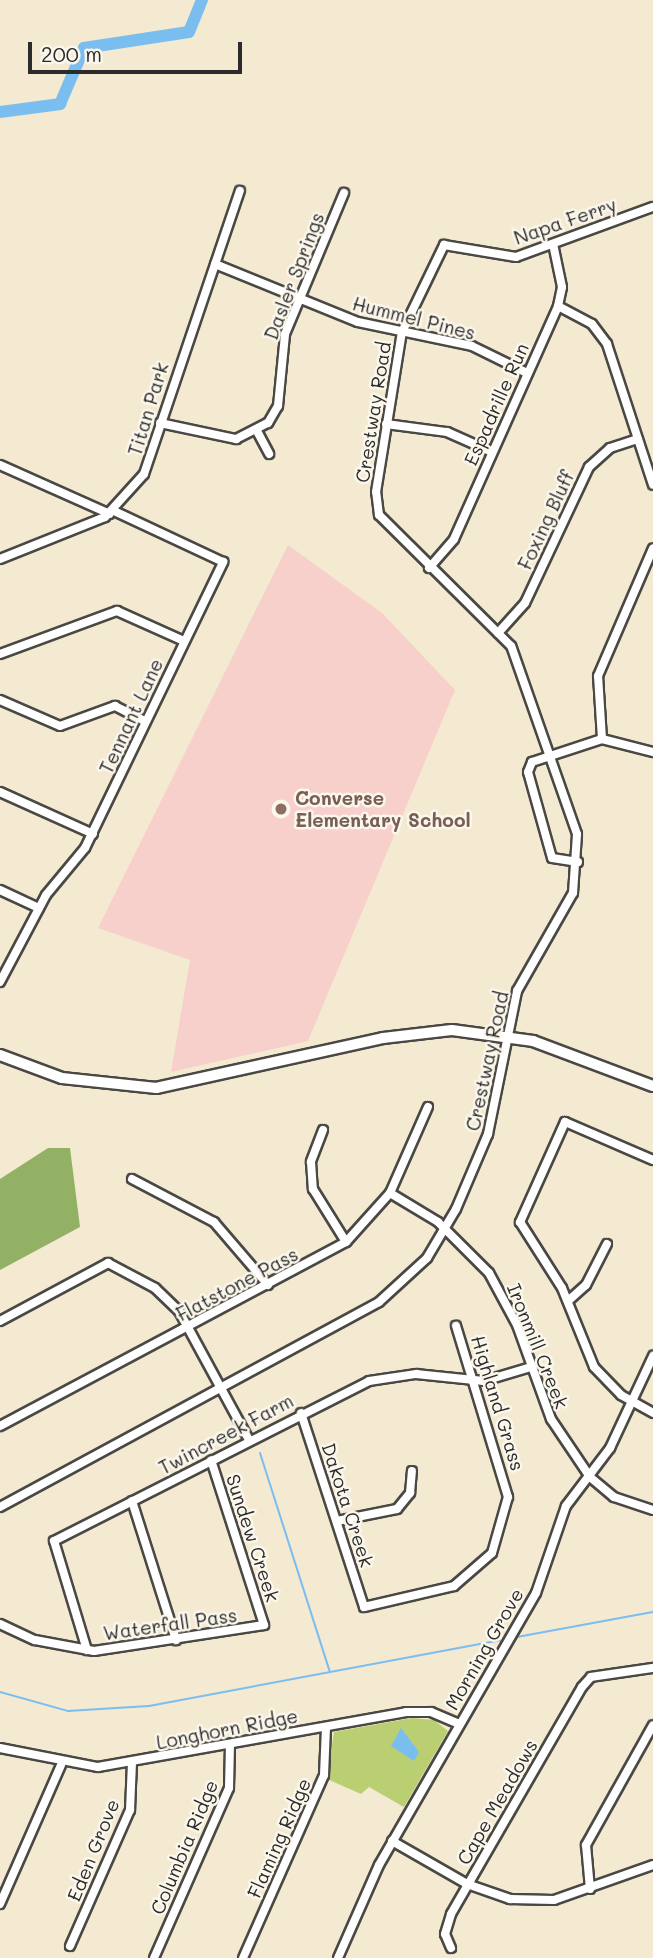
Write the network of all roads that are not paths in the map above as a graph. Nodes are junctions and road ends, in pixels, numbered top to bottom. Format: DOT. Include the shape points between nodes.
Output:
graph roads {
  1 [pos="240,191"];
  2 [pos="344,193"];
  3 [pos="653,208"];
  4 [pos="553,244"];
  5 [pos="444,245"];
  6 [pos="215,264"];
  7 [pos="298,299"];
  8 [pos="558,306"];
  9 [pos="402,332"];
  10 [pos="527,373"];
  11 [pos="160,423"];
  12 [pos="386,424"];
  13 [pos="257,431"];
  14 [pos="638,439"];
  15 [pos="492,453"];
  16 [pos="269,454"];
  17 [pos="0,465"];
  18 [pos="653,485"];
  19 [pos="112,513"];
  20 [pos="653,548"];
  21 [pos="0,559"];
  22 [pos="429,568"];
  23 [pos="642,572"];
  24 [pos="653,577"];
  25 [pos="498,633"];
  26 [pos="184,641"];
  27 [pos="0,654"];
  28 [pos="0,700"];
  29 [pos="145,721"];
  30 [pos="602,739"];
  31 [pos="653,752"];
  32 [pos="550,757"];
  33 [pos="0,792"];
  34 [pos="93,834"];
  35 [pos="578,862"];
  36 [pos="0,890"];
  37 [pos="39,908"];
  38 [pos="0,982"];
  39 [pos="507,1037"];
  40 [pos="1,1058"];
  41 [pos="653,1086"];
  42 [pos="428,1107"];
  43 [pos="323,1130"];
  44 [pos="653,1160"];
  45 [pos="132,1178"];
  46 [pos="390,1193"];
  47 [pos="446,1230"];
  48 [pos="346,1242"];
  49 [pos="607,1244"];
  50 [pos="268,1285"];
  51 [pos="568,1301"];
  52 [pos="0,1321"];
  53 [pos="189,1326"];
  54 [pos="456,1326"];
  55 [pos="653,1356"];
  56 [pos="531,1367"];
  57 [pos="476,1381"];
  58 [pos="222,1385"];
  59 [pos="632,1403"];
  60 [pos="302,1413"];
  61 [pos="653,1413"];
  62 [pos="0,1426"];
  63 [pos="250,1440"];
  64 [pos="211,1460"];
  65 [pos="412,1472"];
  66 [pos="590,1477"];
  67 [pos="132,1501"];
  68 [pos="0,1507"];
  69 [pos="653,1510"];
  70 [pos="337,1521"];
  71 [pos="364,1606"];
  72 [pos="0,1624"];
  73 [pos="264,1625"];
  74 [pos="176,1640"];
  75 [pos="87,1650"];
  76 [pos="653,1668"];
  77 [pos="459,1724"];
  78 [pos="653,1725"];
  79 [pos="326,1727"];
  80 [pos="230,1745"];
  81 [pos="0,1748"];
  82 [pos="132,1763"];
  83 [pos="61,1765"];
  84 [pos="392,1841"];
  85 [pos="653,1866"];
  86 [pos="467,1884"];
  87 [pos="590,1889"];
  88 [pos="0,1905"];
  89 [pos="70,1946"];
  90 [pos="451,1948"];
  91 [pos="154,1958"];
  92 [pos="243,1958"];
  93 [pos="338,1958"];
  1 -- 6 [label="street, Titan Park"];
  2 -- 7 [label="street, Dasler Springs"];
  3 -- 4 [label="street, Napa Ferry"];
  4 -- 5 [label="street, Napa Ferry" via="516,257"];
  4 -- 8 [label="street, Espadrille Run" via="562,287"];
  5 -- 9 [label="street, Crestway Road"];
  6 -- 7 [label="street, Hummel Pines"];
  6 -- 11 [label="street, Titan Park"];
  7 -- 9 [label="street, Hummel Pines"];
  7 -- 13 [label="street, Dasler Springs" via="283,342 278,406"];
  8 -- 10 [label="street, Espadrille Run"];
  8 -- 14 [label="street" via="604,338"];
  9 -- 10 [label="street, Hummel Pines" via="472,346"];
  9 -- 12 [label="street, Crestway Road"];
  10 -- 15 [label="street, Espadrille Run"];
  11 -- 13 [label="street" via="236,439"];
  11 -- 19 [label="street, Titan Park" via="144,474"];
  12 -- 15 [label="street" via="447,432"];
  12 -- 22 [label="street, Crestway Road" via="379,515"];
  13 -- 16 [label="street"];
  14 -- 18 [label="street"];
  14 -- 25 [label="street, Foxing Bluff" via="610,448 589,467 526,603"];
  15 -- 22 [label="street, Espadrille Run" via="454,539"];
  17 -- 19 [label="street"];
  19 -- 21 [label="street, Titan Park"];
  19 -- 26 [label="street, Tennant Lane" via="223,562"];
  20 -- 23 [label="street"];
  22 -- 25 [label="street, Crestway Road"];
  23 -- 24 [label="street"];
  23 -- 30 [label="street" via="598,676"];
  25 -- 32 [label="street, Crestway Road" via="516,655"];
  26 -- 27 [label="street" via="117,611"];
  26 -- 29 [label="street, Tennant Lane"];
  28 -- 29 [label="street" via="60,726 115,706"];
  29 -- 34 [label="street, Tennant Lane"];
  30 -- 31 [label="street"];
  30 -- 32 [label="street"];
  32 -- 35 [label="street, Crestway Road" via="572,813"];
  32 -- 35 [label="street" via="532,762 528,772 552,858"];
  33 -- 34 [label="street"];
  34 -- 37 [label="street, Tennant Lane"];
  35 -- 39 [label="street, Crestway Road" via="568,905 517,991"];
  36 -- 37 [label="street"];
  37 -- 38 [label="street, Tennant Lane"];
  39 -- 40 [label="main road" via="410,1033 156,1088 62,1078"];
  39 -- 41 [label="main road"];
  39 -- 47 [label="street, Crestway Road" via="488,1134"];
  42 -- 46 [label="street, Flatstone Pass"];
  43 -- 48 [label="street" via="311,1162 313,1189"];
  44 -- 51 [label="street" via="565,1122 520,1222"];
  45 -- 50 [label="street" via="214,1222"];
  46 -- 47 [label="street, Ironmill Creek"];
  46 -- 48 [label="street, Flatstone Pass"];
  47 -- 56 [label="street, Ironmill Creek" via="500,1290"];
  47 -- 58 [label="street, Crestway Road" via="410,1276 379,1302"];
  48 -- 50 [label="street, Flatstone Pass"];
  49 -- 51 [label="street" via="586,1285"];
  50 -- 53 [label="street, Flatstone Pass"];
  51 -- 59 [label="street" via="594,1367"];
  52 -- 53 [label="street" via="108,1263 160,1292"];
  53 -- 58 [label="street"];
  53 -- 62 [label="street, Flatstone Pass"];
  54 -- 57 [label="street, Highland Grass"];
  55 -- 59 [label="street, Morning Grove"];
  56 -- 57 [label="street, Twincreek Farm"];
  56 -- 66 [label="street, Ironmill Creek" via="551,1419"];
  57 -- 60 [label="street, Twincreek Farm" via="386,1376"];
  57 -- 71 [label="street, Highland Grass" via="508,1488 497,1544 454,1586"];
  58 -- 63 [label="street"];
  58 -- 68 [label="street, Crestway Road"];
  59 -- 61 [label="street"];
  59 -- 66 [label="street, Morning Grove"];
  60 -- 63 [label="street, Twincreek Farm"];
  60 -- 70 [label="street, Dakota Creek"];
  63 -- 64 [label="street, Twincreek Farm"];
  64 -- 67 [label="street, Twincreek Farm"];
  64 -- 73 [label="street, Sundew Creek"];
  65 -- 70 [label="street" via="410,1493 397,1509"];
  66 -- 69 [label="street, Ironmill Creek" via="614,1497"];
  66 -- 77 [label="street, Morning Grove" via="562,1515 536,1593"];
  67 -- 74 [label="street"];
  67 -- 75 [label="street, Twincreek Farm" via="54,1541"];
  70 -- 71 [label="street, Dakota Creek"];
  72 -- 75 [label="street, Waterfall Pass" via="35,1640"];
  73 -- 74 [label="street, Waterfall Pass"];
  74 -- 75 [label="street, Waterfall Pass"];
  76 -- 86 [label="street, Cape Meadows" via="591,1677"];
  77 -- 79 [label="street, Longhorn Ridge" via="418,1711"];
  77 -- 84 [label="street, Morning Grove"];
  78 -- 87 [label="street" via="586,1844"];
  79 -- 80 [label="street, Longhorn Ridge"];
  79 -- 92 [label="street, Flaming Ridge" via="324,1775"];
  80 -- 82 [label="street, Longhorn Ridge"];
  80 -- 91 [label="street, Columbia Ridge" via="229,1788"];
  81 -- 83 [label="street, Longhorn Ridge"];
  82 -- 83 [label="street, Longhorn Ridge"];
  82 -- 89 [label="street, Eden Grove" via="130,1810"];
  83 -- 88 [label="street"];
  84 -- 86 [label="street"];
  84 -- 93 [label="street, Morning Grove"];
  85 -- 87 [label="street"];
  86 -- 87 [label="street" via="510,1899 554,1900"];
  86 -- 90 [label="street, Cape Meadows" via="447,1925"];
}
